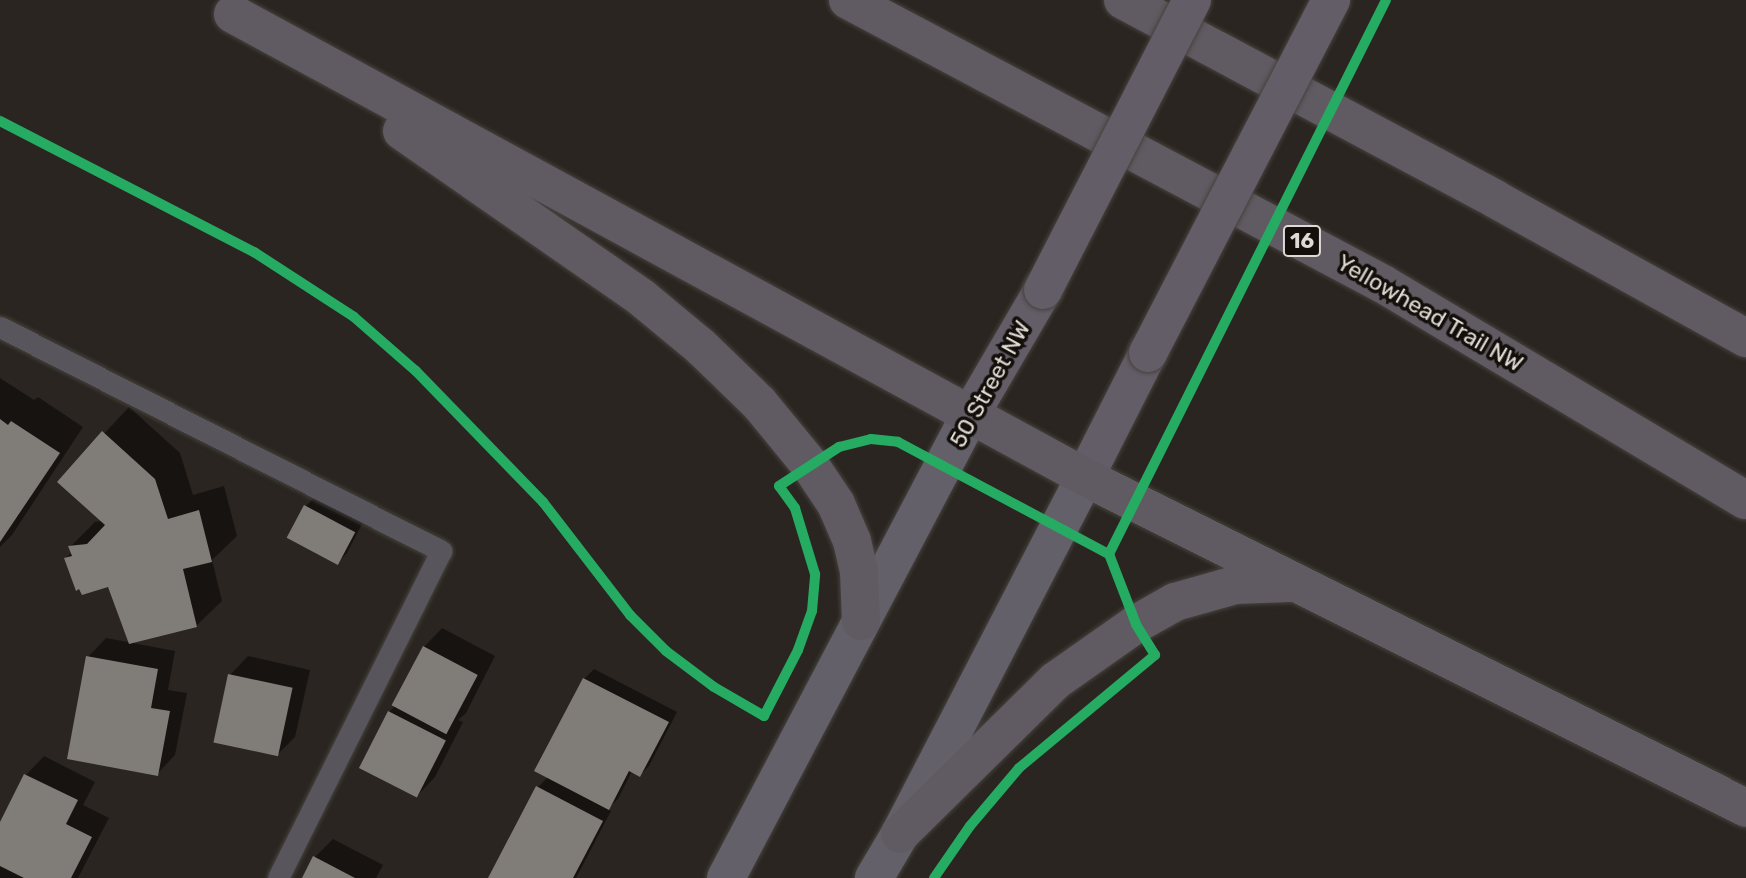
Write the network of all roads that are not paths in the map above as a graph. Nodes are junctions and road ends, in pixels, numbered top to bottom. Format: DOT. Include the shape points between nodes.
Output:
graph roads {
  1 [pos="848,0"];
  2 [pos="1123,0"];
  3 [pos="1192,0"];
  4 [pos="1331,0"];
  5 [pos="222,7"];
  6 [pos="0,327"];
  7 [pos="1746,338"];
  8 [pos="970,415"];
  9 [pos="1085,477"];
  10 [pos="1746,500"];
  11 [pos="1291,583"];
  12 [pos="861,621"];
  13 [pos="1746,808"];
  14 [pos="900,834"];
  15 [pos="278,878"];
  16 [pos="726,878"];
  17 [pos="874,878"];
  1 -- 10 [label="highway, Yellowhead Trail NW / 16" via="1383,284"];
  2 -- 7 [label="highway"];
  3 -- 8 [label="main road, 50 Street NW, bridge" via="1043,290"];
  4 -- 9 [label="main road, bridge"];
  5 -- 8 [label="highway"];
  5 -- 12 [label="highway" via="586,256 700,346 759,402 836,504 859,572"];
  6 -- 15 [label="lane" via="441,551"];
  8 -- 9 [label="highway"];
  8 -- 12 [label="main road, 50 Street NW"];
  9 -- 11 [label="highway"];
  9 -- 14 [label="main road"];
  11 -- 13 [label="highway"];
  11 -- 14 [label="highway" via="1236,585 1174,602 1136,624 1055,681"];
  12 -- 16 [label="main road, 50 Street NW"];
  14 -- 17 [label="main road"];
}
